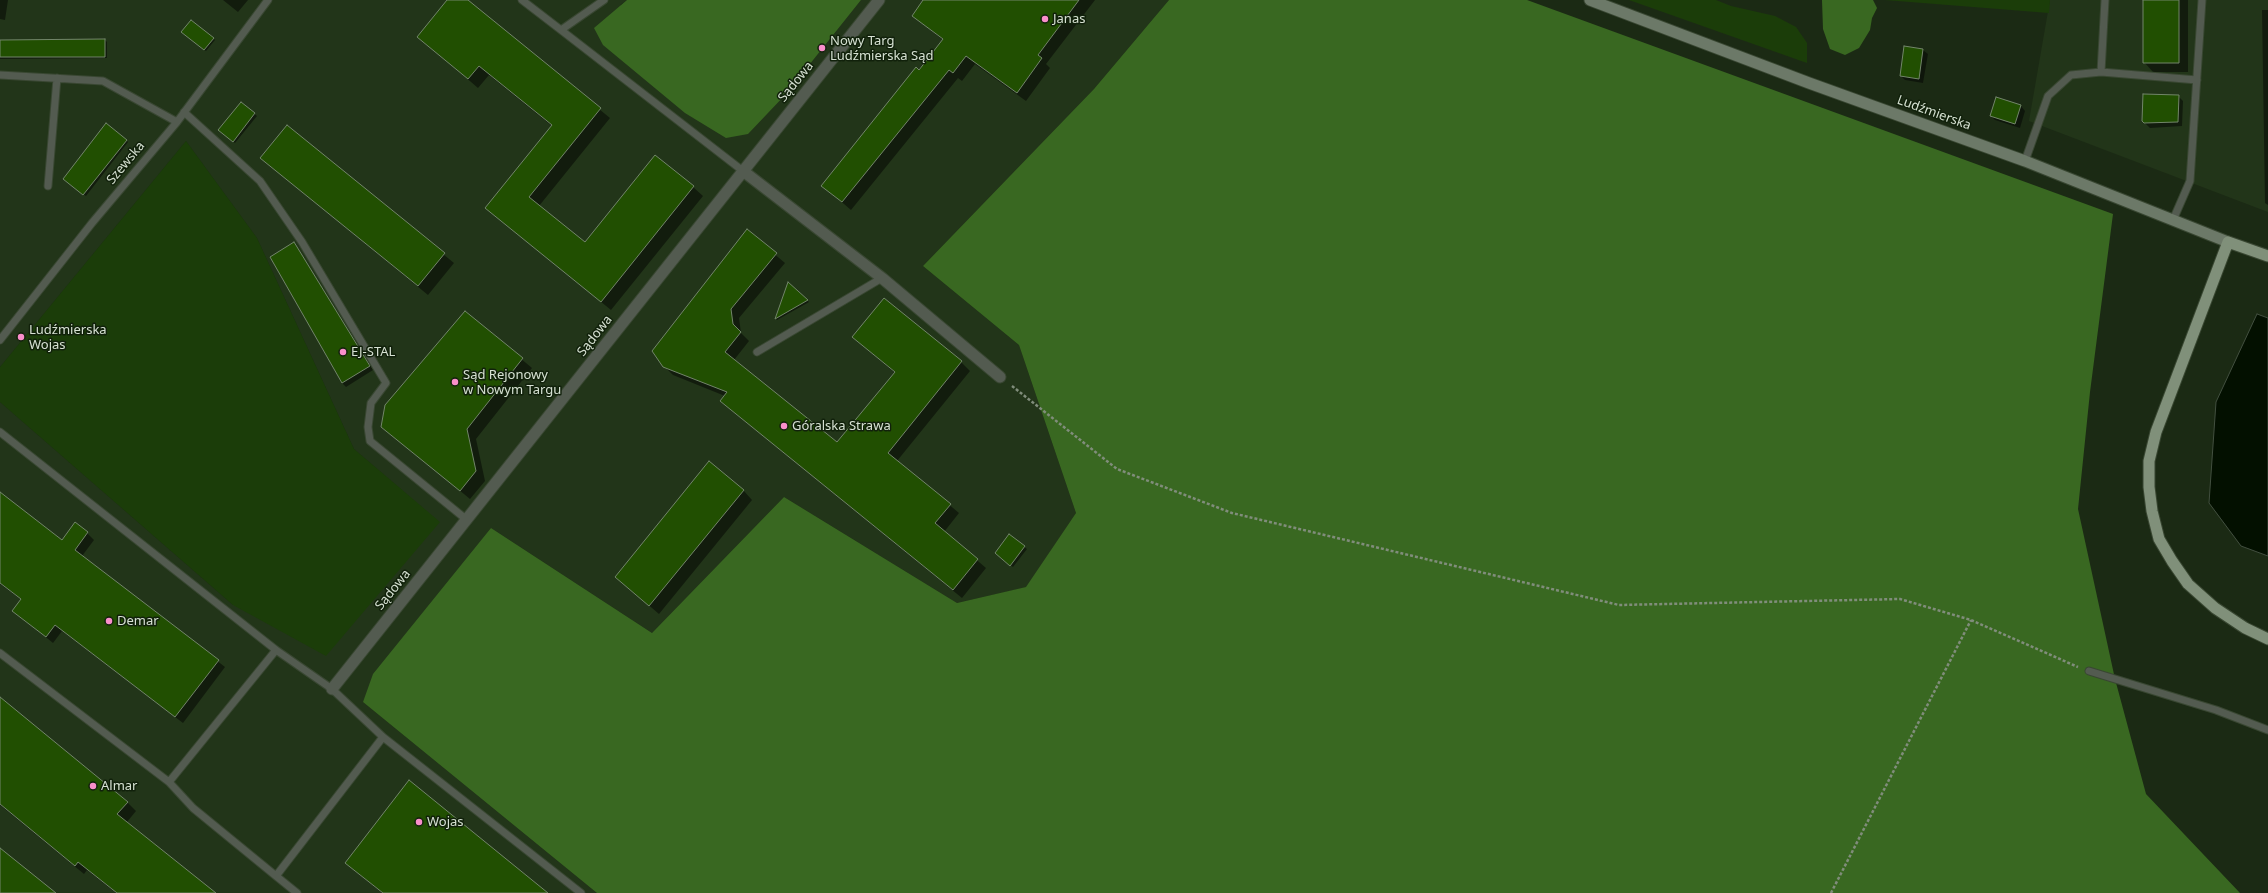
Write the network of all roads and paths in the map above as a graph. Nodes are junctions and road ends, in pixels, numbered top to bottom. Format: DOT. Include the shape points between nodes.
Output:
graph roads {
  1 [pos="268,0"];
  2 [pos="522,0"];
  3 [pos="604,0"];
  4 [pos="879,0"];
  5 [pos="1590,0"];
  6 [pos="2105,0"];
  7 [pos="2202,0"];
  8 [pos="561,30"];
  9 [pos="2101,72"];
  10 [pos="0,75"];
  11 [pos="58,78"];
  12 [pos="2197,80"];
  13 [pos="184,112"];
  14 [pos="177,122"];
  15 [pos="2025,161"];
  16 [pos="743,171"];
  17 [pos="48,186"];
  18 [pos="2173,220"];
  19 [pos="2228,242"];
  20 [pos="2268,256"];
  21 [pos="882,278"];
  22 [pos="0,340"];
  23 [pos="757,352"];
  24 [pos="1000,377"];
  25 [pos="0,432"];
  26 [pos="467,520"];
  27 [pos="1971,620"];
  28 [pos="2268,639"];
  29 [pos="276,650"];
  30 [pos="0,653"];
  31 [pos="2089,671"];
  32 [pos="332,689"];
  33 [pos="2268,730"];
  34 [pos="383,737"];
  35 [pos="169,782"];
  36 [pos="276,876"];
  37 [pos="297,893"];
  38 [pos="581,893"];
  39 [pos="1831,893"];
  1 -- 13 [label="lane, Szewska"];
  2 -- 8 [label="lane"];
  3 -- 8 [label="lane"];
  4 -- 16 [label="street, Sądowa"];
  5 -- 15 [label="main road, Ludźmierska"];
  6 -- 9 [label="lane"];
  7 -- 12 [label="lane"];
  8 -- 16 [label="lane"];
  9 -- 12 [label="lane"];
  9 -- 15 [label="lane" via="2071,75 2048,96"];
  10 -- 11 [label="lane"];
  11 -- 14 [label="lane" via="103,81"];
  11 -- 17 [label="lane"];
  12 -- 18 [label="lane" via="2190,181"];
  13 -- 14 [label="lane, Szewska"];
  13 -- 26 [label="lane" via="260,181 302,242 386,383 370,403 370,441"];
  14 -- 22 [label="lane, Szewska" via="92,223"];
  15 -- 18 [label="main road, Ludźmierska"];
  16 -- 21 [label="street"];
  16 -- 26 [label="street, Sądowa"];
  18 -- 19 [label="main road, Ludźmierska"];
  19 -- 20 [label="main road, Ludźmierska"];
  19 -- 28 [label="main road" via="2156,432 2149,461 2149,487 2159,539 2188,584 2215,608 2245,628"];
  21 -- 23 [label="lane"];
  21 -- 24 [label="street"];
  24 -- 27 [label="path" via="1117,469 1232,514 1619,605 1900,599"];
  25 -- 29 [label="lane"];
  26 -- 32 [label="street, Sądowa"];
  27 -- 31 [label="path"];
  27 -- 39 [label="path"];
  29 -- 32 [label="lane"];
  29 -- 35 [label="lane"];
  30 -- 35 [label="lane"];
  31 -- 33 [label="lane" via="2216,710"];
  32 -- 34 [label="lane"];
  34 -- 36 [label="lane"];
  34 -- 38 [label="lane"];
  35 -- 36 [label="lane" via="193,808"];
  36 -- 37 [label="lane"];
}
